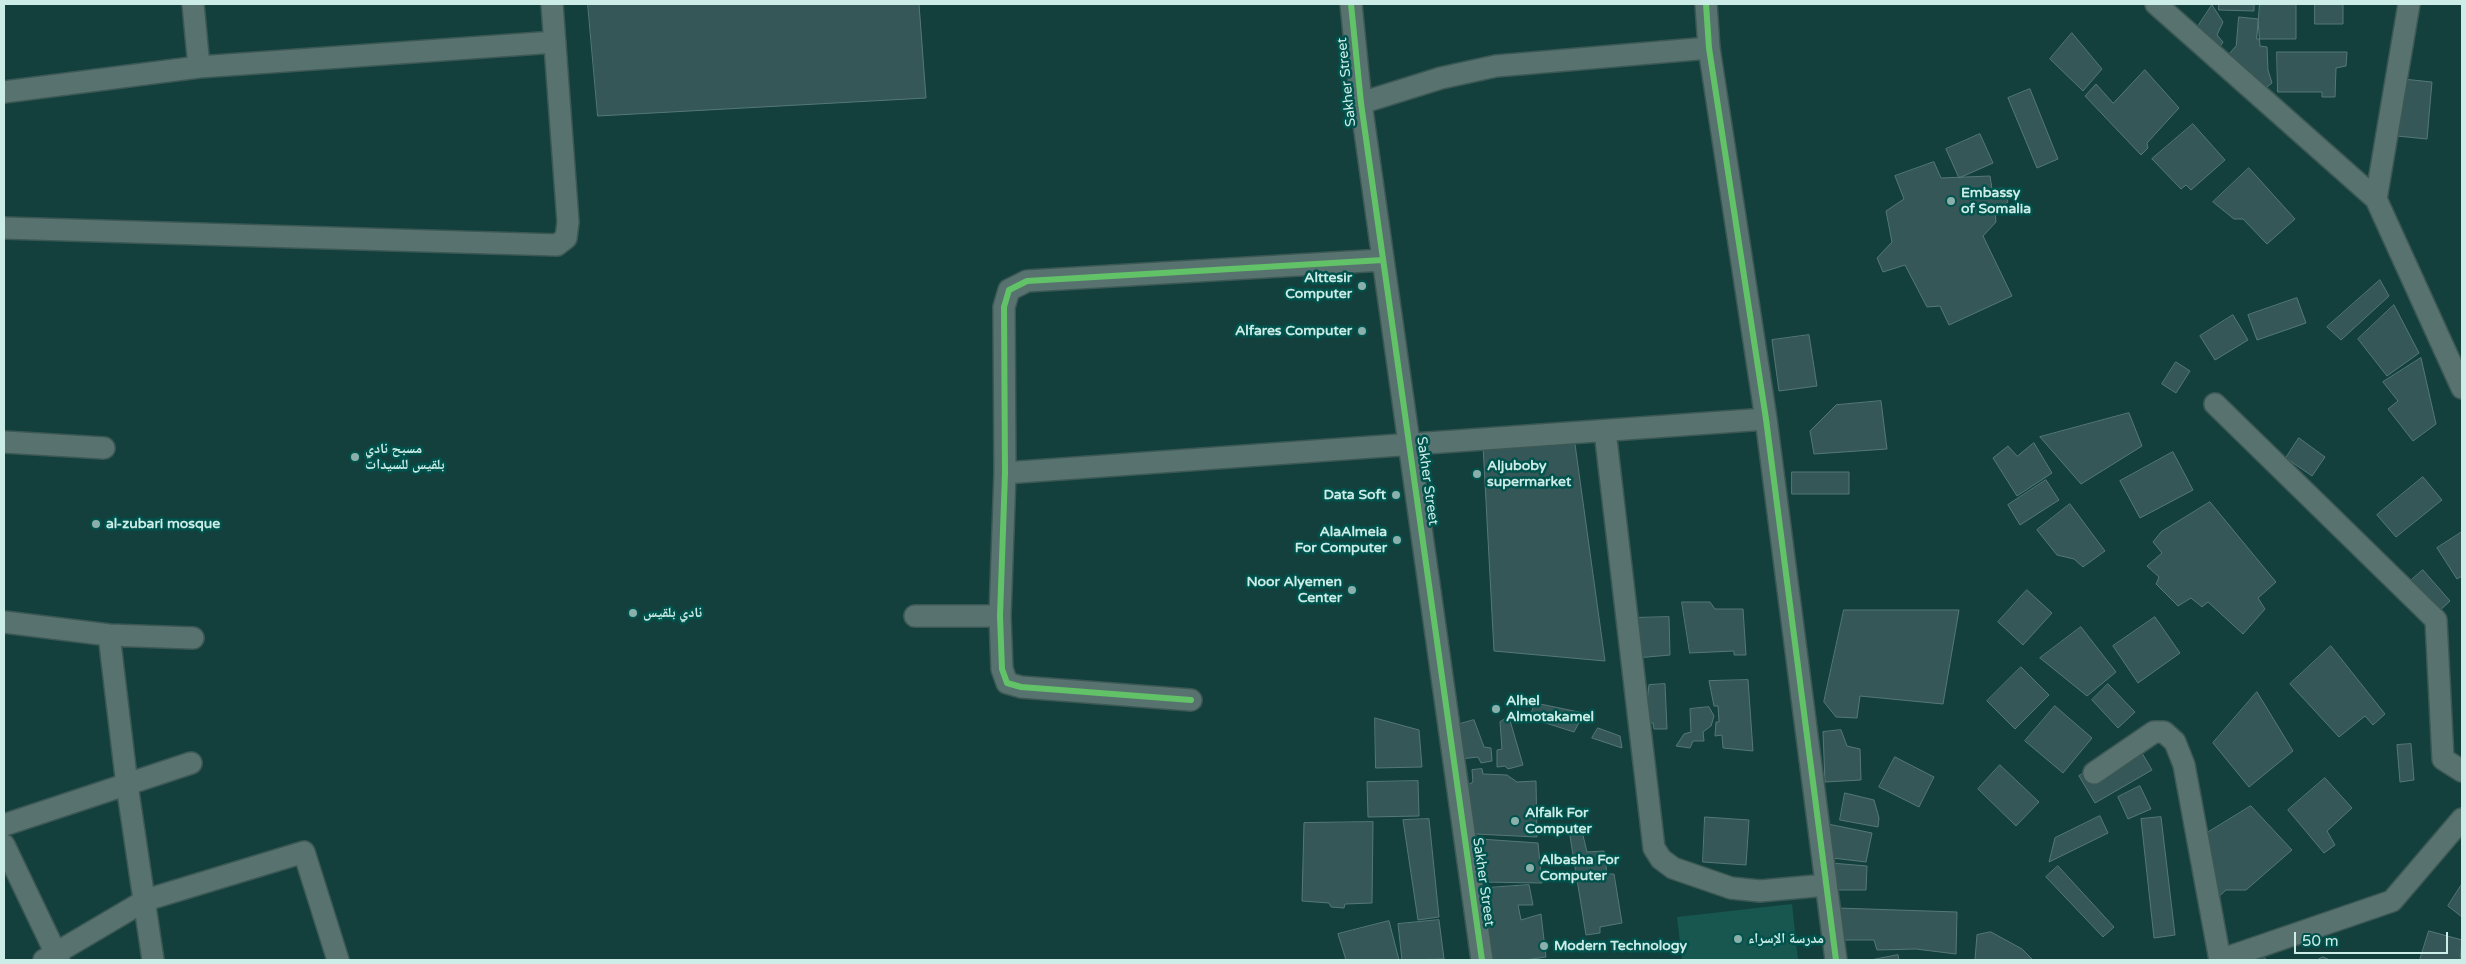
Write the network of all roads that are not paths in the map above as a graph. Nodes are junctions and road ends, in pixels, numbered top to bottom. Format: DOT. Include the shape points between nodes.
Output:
graph roads {
  1 [pos="193,4"];
  2 [pos="552,4"];
  3 [pos="1351,4"];
  4 [pos="1706,4"];
  5 [pos="2156,4"];
  6 [pos="2409,4"];
  7 [pos="555,42"];
  8 [pos="1709,48"];
  9 [pos="199,66"];
  10 [pos="4,92"];
  11 [pos="1361,103"];
  12 [pos="2376,199"];
  13 [pos="4,228"];
  14 [pos="1383,260"];
  15 [pos="2462,388"];
  16 [pos="2215,404"];
  17 [pos="1766,419"];
  18 [pos="1605,430"];
  19 [pos="4,442"];
  20 [pos="1409,444"];
  21 [pos="104,448"];
  22 [pos="1005,473"];
  23 [pos="915,616"];
  24 [pos="1000,616"];
  25 [pos="4,622"];
  26 [pos="109,634"];
  27 [pos="193,638"];
  28 [pos="1191,700"];
  29 [pos="191,762"];
  30 [pos="2462,771"];
  31 [pos="2094,773"];
  32 [pos="127,785"];
  33 [pos="2462,819"];
  34 [pos="4,825"];
  35 [pos="4,845"];
  36 [pos="1826,885"];
  37 [pos="146,900"];
  38 [pos="53,958"];
  39 [pos="153,960"];
  40 [pos="338,960"];
  41 [pos="1482,960"];
  42 [pos="1836,960"];
  43 [pos="2220,960"];
  1 -- 9 [label="street"];
  2 -- 7 [label="street"];
  3 -- 11 [label="street, Sakher Street"];
  4 -- 8 [label="street"];
  5 -- 12 [label="street"];
  6 -- 12 [label="street"];
  7 -- 9 [label="street"];
  7 -- 13 [label="street" via="568,222 566,238 557,245"];
  8 -- 11 [label="street" via="1496,66 1442,78"];
  8 -- 17 [label="street"];
  9 -- 10 [label="street"];
  11 -- 14 [label="street, Sakher Street"];
  12 -- 15 [label="street"];
  14 -- 20 [label="street, Sakher Street"];
  14 -- 22 [label="street" via="1027,281 1008,290 1004,307"];
  16 -- 30 [label="street" via="2436,620 2443,759"];
  17 -- 18 [label="street"];
  17 -- 36 [label="street"];
  18 -- 20 [label="street"];
  18 -- 36 [label="street" via="1654,848 1673,868 1730,888 1760,891"];
  19 -- 21 [label="street"];
  20 -- 22 [label="street"];
  20 -- 41 [label="street, Sakher Street"];
  22 -- 24 [label="street"];
  23 -- 24 [label="street"];
  24 -- 28 [label="street" via="1002,668 1007,683 1021,687"];
  25 -- 26 [label="street"];
  26 -- 27 [label="street"];
  26 -- 32 [label="street"];
  29 -- 32 [label="street"];
  31 -- 43 [label="street" via="2154,732 2164,732 2175,742 2184,764"];
  32 -- 34 [label="street"];
  32 -- 37 [label="street"];
  33 -- 43 [label="street" via="2392,902"];
  35 -- 38 [label="street"];
  36 -- 42 [label="street"];
  37 -- 38 [label="street"];
  37 -- 39 [label="street"];
  37 -- 40 [label="street" via="304,852"];
}
